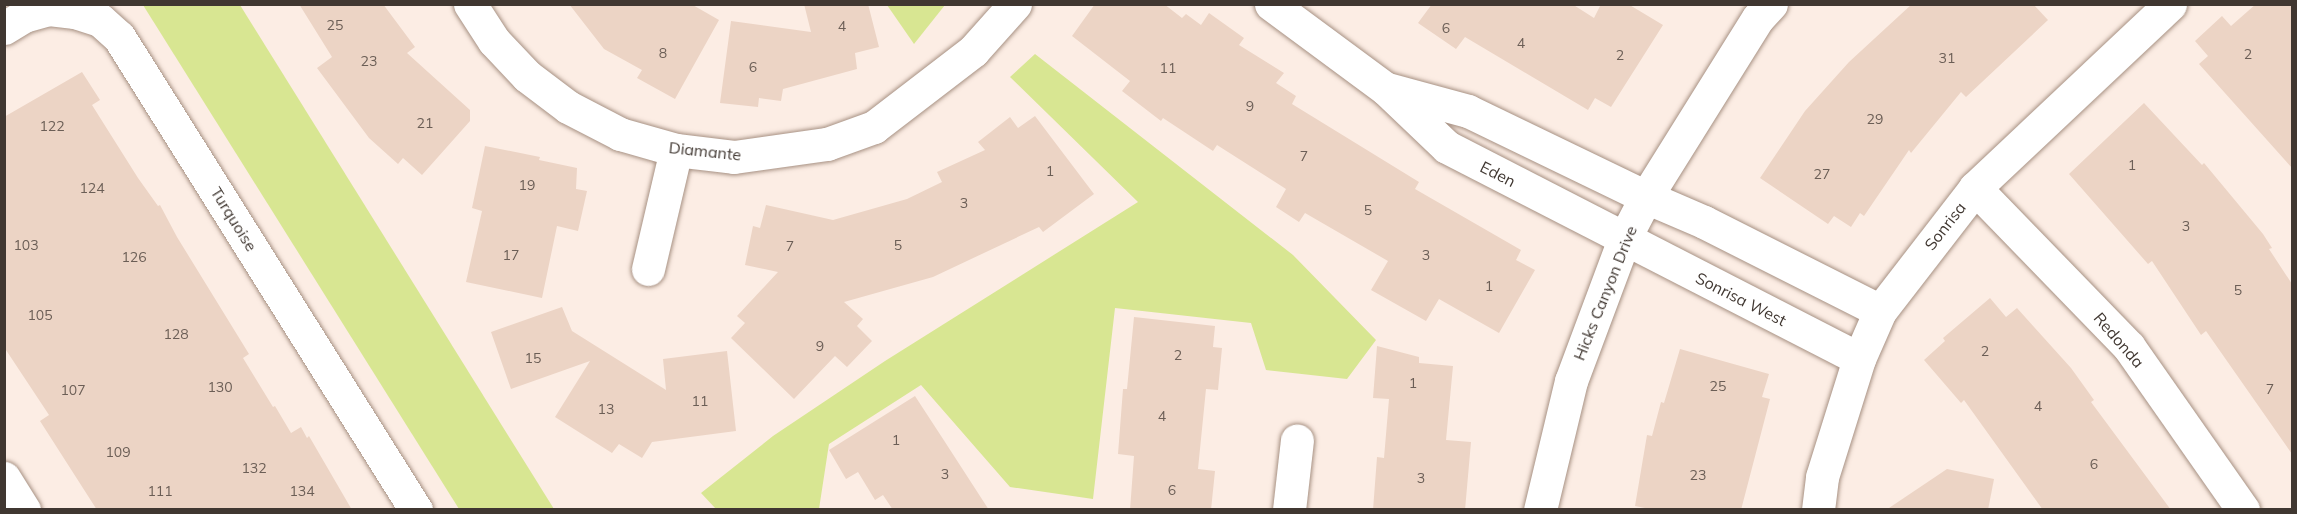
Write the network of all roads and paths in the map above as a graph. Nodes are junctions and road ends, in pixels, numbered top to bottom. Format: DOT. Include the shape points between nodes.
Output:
graph roads {
  1 [pos="470,4"];
  2 [pos="1015,4"];
  3 [pos="1271,4"];
  4 [pos="1771,4"];
  5 [pos="2170,4"];
  6 [pos="4,28"];
  7 [pos="1386,88"];
  8 [pos="676,150"];
  9 [pos="1975,188"];
  10 [pos="1646,197"];
  11 [pos="1624,239"];
  12 [pos="648,269"];
  13 [pos="1880,311"];
  14 [pos="1859,359"];
  15 [pos="1297,440"];
  16 [pos="4,478"];
  17 [pos="24,510"];
  18 [pos="416,510"];
  19 [pos="1289,510"];
  20 [pos="1540,510"];
  21 [pos="1818,510"];
  22 [pos="2243,510"];
  1 -- 8 [label="street, Diamante" via="494,41 518,67 568,107 620,134"];
  2 -- 8 [label="street, Diamante" via="973,51 874,127 827,144 734,157"];
  3 -- 7 [label="street, Eden"];
  4 -- 10 [label="street, Hicks Canyon Drive" via="1758,18"];
  5 -- 9 [label="street, Sonrisa"];
  6 -- 18 [label="street, Turquoise" via="24,16 48,9 100,20 119,37"];
  7 -- 10 [label="street, Eden" via="1468,111"];
  7 -- 11 [label="street, Eden" via="1447,147"];
  8 -- 12 [label="street"];
  9 -- 13 [label="street, Sonrisa"];
  9 -- 22 [label="street, Redonda" via="2129,347"];
  10 -- 11 [label="street, Hicks Canyon Drive"];
  10 -- 13 [label="street"];
  11 -- 14 [label="street, Sonrisa West"];
  11 -- 20 [label="street, Hicks Canyon Drive" via="1570,381"];
  13 -- 14 [label="street, Sonrisa"];
  14 -- 21 [label="street, Sonrisa" via="1822,477"];
  15 -- 19 [label="street"];
  16 -- 17 [label="street"];
}
